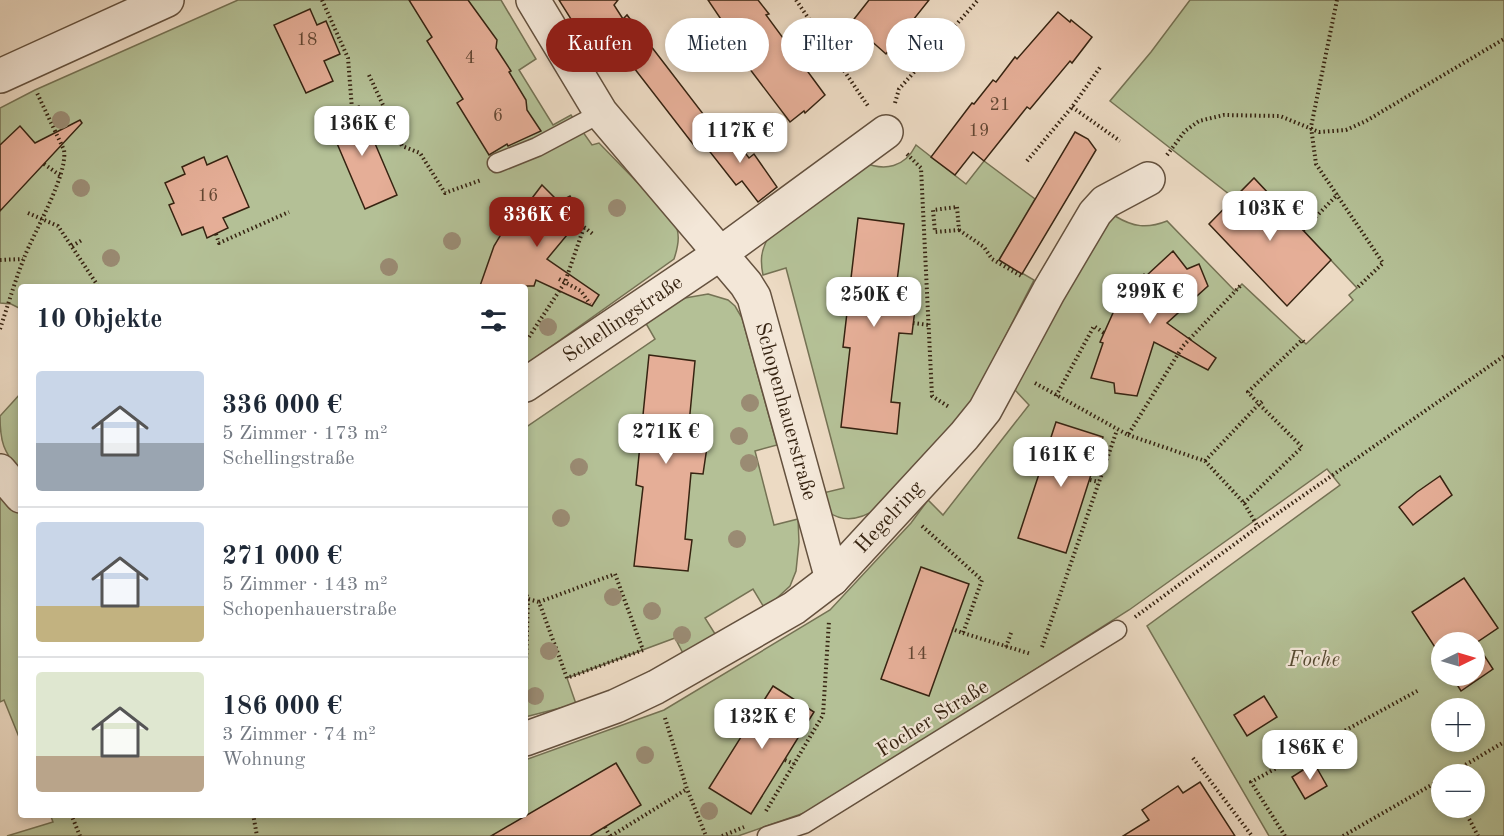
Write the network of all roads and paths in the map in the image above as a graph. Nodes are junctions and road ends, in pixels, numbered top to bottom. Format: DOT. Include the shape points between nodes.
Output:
graph roads {
  1 [pos="167,0"];
  2 [pos="322,0"];
  3 [pos="533,0"];
  4 [pos="796,0"];
  5 [pos="978,0"];
  6 [pos="1337,0"];
  7 [pos="1504,39"];
  8 [pos="1101,66"];
  9 [pos="12,70"];
  10 [pos="1072,107"];
  11 [pos="352,109"];
  12 [pos="601,113"];
  13 [pos="1311,127"];
  14 [pos="886,132"];
  15 [pos="1120,141"];
  16 [pos="1027,161"];
  17 [pos="497,163"];
  18 [pos="44,164"];
  19 [pos="60,176"];
  20 [pos="1148,179"];
  21 [pos="1338,194"];
  22 [pos="289,212"];
  23 [pos="27,213"];
  24 [pos="41,219"];
  25 [pos="934,221"];
  26 [pos="578,222"];
  27 [pos="924,222"];
  28 [pos="584,227"];
  29 [pos="959,230"];
  30 [pos="1303,230"];
  31 [pos="216,234"];
  32 [pos="594,235"];
  33 [pos="82,240"];
  34 [pos="72,246"];
  35 [pos="721,253"];
  36 [pos="24,259"];
  37 [pos="992,259"];
  38 [pos="0,260"];
  39 [pos="559,279"];
  40 [pos="565,282"];
  41 [pos="97,284"];
  42 [pos="1242,284"];
  43 [pos="1357,288"];
  44 [pos="913,323"];
  45 [pos="929,325"];
  46 [pos="0,329"];
  47 [pos="608,329"];
  48 [pos="1104,333"];
  49 [pos="529,337"];
  50 [pos="1306,344"];
  51 [pos="1504,356"];
  52 [pos="1008,366"];
  53 [pos="528,383"];
  54 [pos="1056,396"];
  55 [pos="1264,400"];
  56 [pos="1259,404"];
  57 [pos="976,422"];
  58 [pos="1117,429"];
  59 [pos="1128,435"];
  60 [pos="1205,461"];
  61 [pos="0,471"];
  62 [pos="1090,480"];
  63 [pos="1099,482"];
  64 [pos="18,492"];
  65 [pos="1244,503"];
  66 [pos="899,506"];
  67 [pos="1258,527"];
  68 [pos="832,579"];
  69 [pos="528,599"];
  70 [pos="539,602"];
  71 [pos="952,629"];
  72 [pos="1012,630"];
  73 [pos="1117,630"];
  74 [pos="963,633"];
  75 [pos="1006,647"];
  76 [pos="656,687"];
  77 [pos="1419,690"];
  78 [pos="528,738"];
  79 [pos="1504,742"];
  80 [pos="1193,758"];
  81 [pos="784,760"];
  82 [pos="794,764"];
  83 [pos="1467,764"];
  84 [pos="1431,785"];
  85 [pos="687,789"];
  86 [pos="765,812"];
  87 [pos="73,818"];
  88 [pos="254,818"];
  89 [pos="1469,818"];
  90 [pos="750,825"];
  91 [pos="605,827"];
  92 [pos="80,836"];
  93 [pos="257,836"];
  94 [pos="610,836"];
  95 [pos="706,836"];
  96 [pos="723,836"];
  97 [pos="767,836"];
  98 [pos="1252,836"];
  99 [pos="1285,836"];
  100 [pos="1343,836"];
  101 [pos="1478,836"];
  1 -- 9 [label="street"];
  2 -- 11 [label="path" via="348,58"];
  3 -- 12 [label="street, Schopenhauerstraße"];
  4 -- 14 [label="path"];
  5 -- 14 [label="path" via="899,89"];
  6 -- 13 [label="path"];
  7 -- 13 [label="path" via="1366,121 1346,130 1319,132"];
  8 -- 10 [label="path"];
  9 -- 19 [label="path" via="64,150"];
  10 -- 15 [label="path"];
  10 -- 16 [label="path"];
  12 -- 17 [label="lane"];
  12 -- 35 [label="street, Schopenhauerstraße"];
  13 -- 20 [label="path" via="1280,116 1224,115 1199,121 1185,131"];
  13 -- 21 [label="path" via="1316,164"];
  14 -- 27 [label="path" via="921,168"];
  14 -- 35 [label="street"];
  18 -- 19 [label="path"];
  19 -- 24 [label="path"];
  20 -- 52 [label="street, Hegelring" via="1105,202 1095,213"];
  21 -- 30 [label="path"];
  21 -- 43 [label="path" via="1383,262"];
  22 -- 31 [label="path" via="219,243"];
  23 -- 24 [label="path"];
  24 -- 34 [label="path" via="58,226"];
  24 -- 36 [label="path"];
  25 -- 27 [label="path"];
  25 -- 29 [label="path" via="935,232"];
  25 -- 29 [label="path" via="933,210 957,207"];
  26 -- 28 [label="path"];
  27 -- 45 [label="path"];
  28 -- 32 [label="path"];
  28 -- 40 [label="path"];
  29 -- 37 [label="path" via="984,247"];
  33 -- 34 [label="path"];
  34 -- 41 [label="path"];
  35 -- 47 [label="street, Schellingstraße"];
  35 -- 68 [label="street, Schopenhauerstraße" via="754,297"];
  36 -- 38 [label="path"];
  36 -- 46 [label="path"];
  39 -- 40 [label="path"];
  40 -- 47 [label="path" via="581,291"];
  40 -- 49 [label="path"];
  42 -- 59 [label="path" via="1181,345"];
  44 -- 45 [label="path"];
  45 -- 57 [label="path" via="932,396"];
  47 -- 53 [label="street, Schellingstraße"];
  48 -- 54 [label="path" via="1094,326"];
  50 -- 56 [label="path" via="1302,340 1248,392"];
  51 -- 67 [label="path"];
  52 -- 54 [label="path"];
  52 -- 57 [label="street, Hegelring"];
  54 -- 58 [label="path"];
  55 -- 56 [label="path"];
  56 -- 60 [label="path"];
  56 -- 65 [label="path" via="1303,445"];
  57 -- 66 [label="street, Hegelring"];
  58 -- 59 [label="path"];
  58 -- 63 [label="path"];
  59 -- 60 [label="path"];
  60 -- 65 [label="path"];
  61 -- 64 [label="street"];
  62 -- 63 [label="path"];
  63 -- 75 [label="path" via="1039,656"];
  65 -- 67 [label="path"];
  66 -- 68 [label="street, Hegelring"];
  66 -- 74 [label="path" via="982,580"];
  67 -- 73 [label="path"];
  68 -- 76 [label="street, Hegelring" via="794,608"];
  68 -- 82 [label="path" via="823,715"];
  69 -- 70 [label="path"];
  70 -- 70 [label="path" via="615,574 643,650 567,678"];
  71 -- 74 [label="path"];
  72 -- 75 [label="path"];
  73 -- 97 [label="lane, Focher Straße" via="804,824"];
  74 -- 75 [label="path"];
  76 -- 78 [label="street, Hegelring"];
  76 -- 85 [label="path"];
  77 -- 99 [label="path" via="1251,782"];
  79 -- 83 [label="path"];
  80 -- 98 [label="path"];
  81 -- 82 [label="path"];
  82 -- 86 [label="path"];
  84 -- 100 [label="path"];
  85 -- 94 [label="path"];
  85 -- 95 [label="path"];
  87 -- 92 [label="path"];
  88 -- 93 [label="path"];
  89 -- 101 [label="path"];
  90 -- 96 [label="path"];
  91 -- 94 [label="path"];
}
